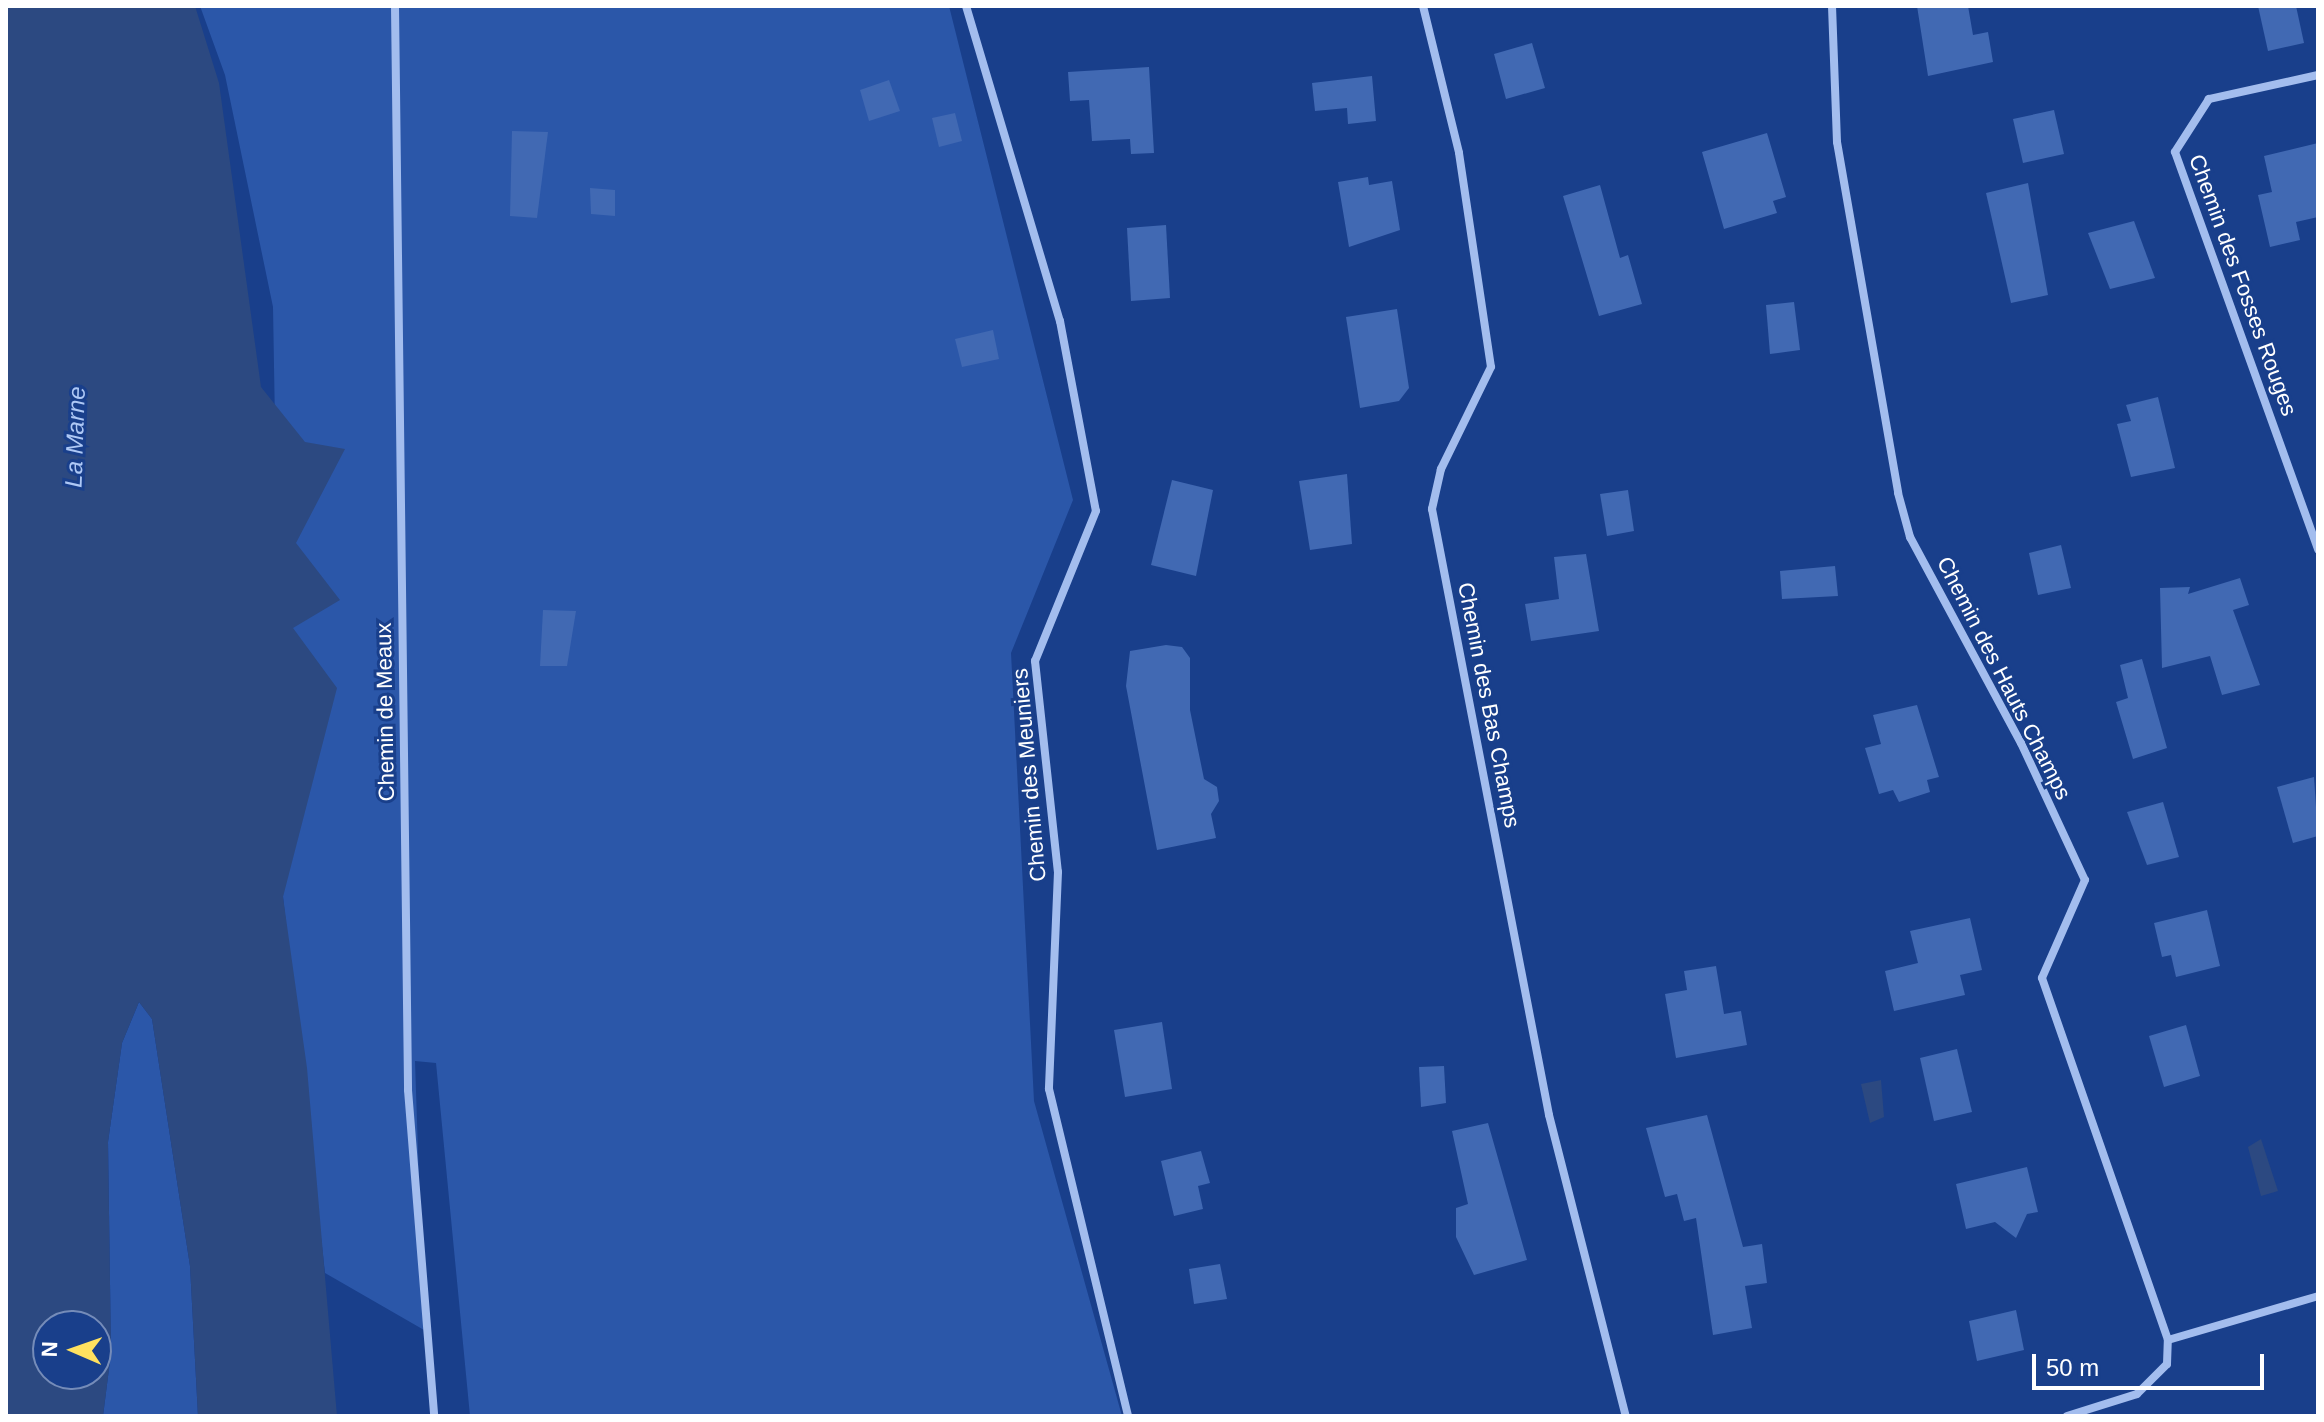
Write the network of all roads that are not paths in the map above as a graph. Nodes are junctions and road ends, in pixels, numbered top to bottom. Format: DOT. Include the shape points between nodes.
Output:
graph roads {
  1 [pos="395,6"];
  2 [pos="966,6"];
  3 [pos="1423,6"];
  4 [pos="1832,6"];
  5 [pos="2318,75"];
  6 [pos="2318,550"];
  7 [pos="2318,1296"];
  8 [pos="2168,1340"];
  9 [pos="434,1416"];
  10 [pos="1128,1416"];
  11 [pos="1626,1416"];
  12 [pos="2067,1416"];
  1 -- 9 [label="street, Chemin de Meaux" via="408,1090"];
  2 -- 10 [label="street, Chemin des Meuniers" via="1060,321 1096,511 1035,661 1058,872 1049,1089"];
  3 -- 11 [label="street, Chemin des Bas Champs" via="1459,153 1491,367 1441,469 1432,509 1549,1115"];
  4 -- 8 [label="street, Chemin des Hauts Champs" via="1837,142 1898,493 1910,537 2021,743 2085,880 2042,978"];
  5 -- 6 [label="street, Chemin des Fosses Rouges" via="2209,99 2175,152"];
  7 -- 8 [label="street"];
  8 -- 12 [label="street" via="2167,1364 2137,1394"];
}
